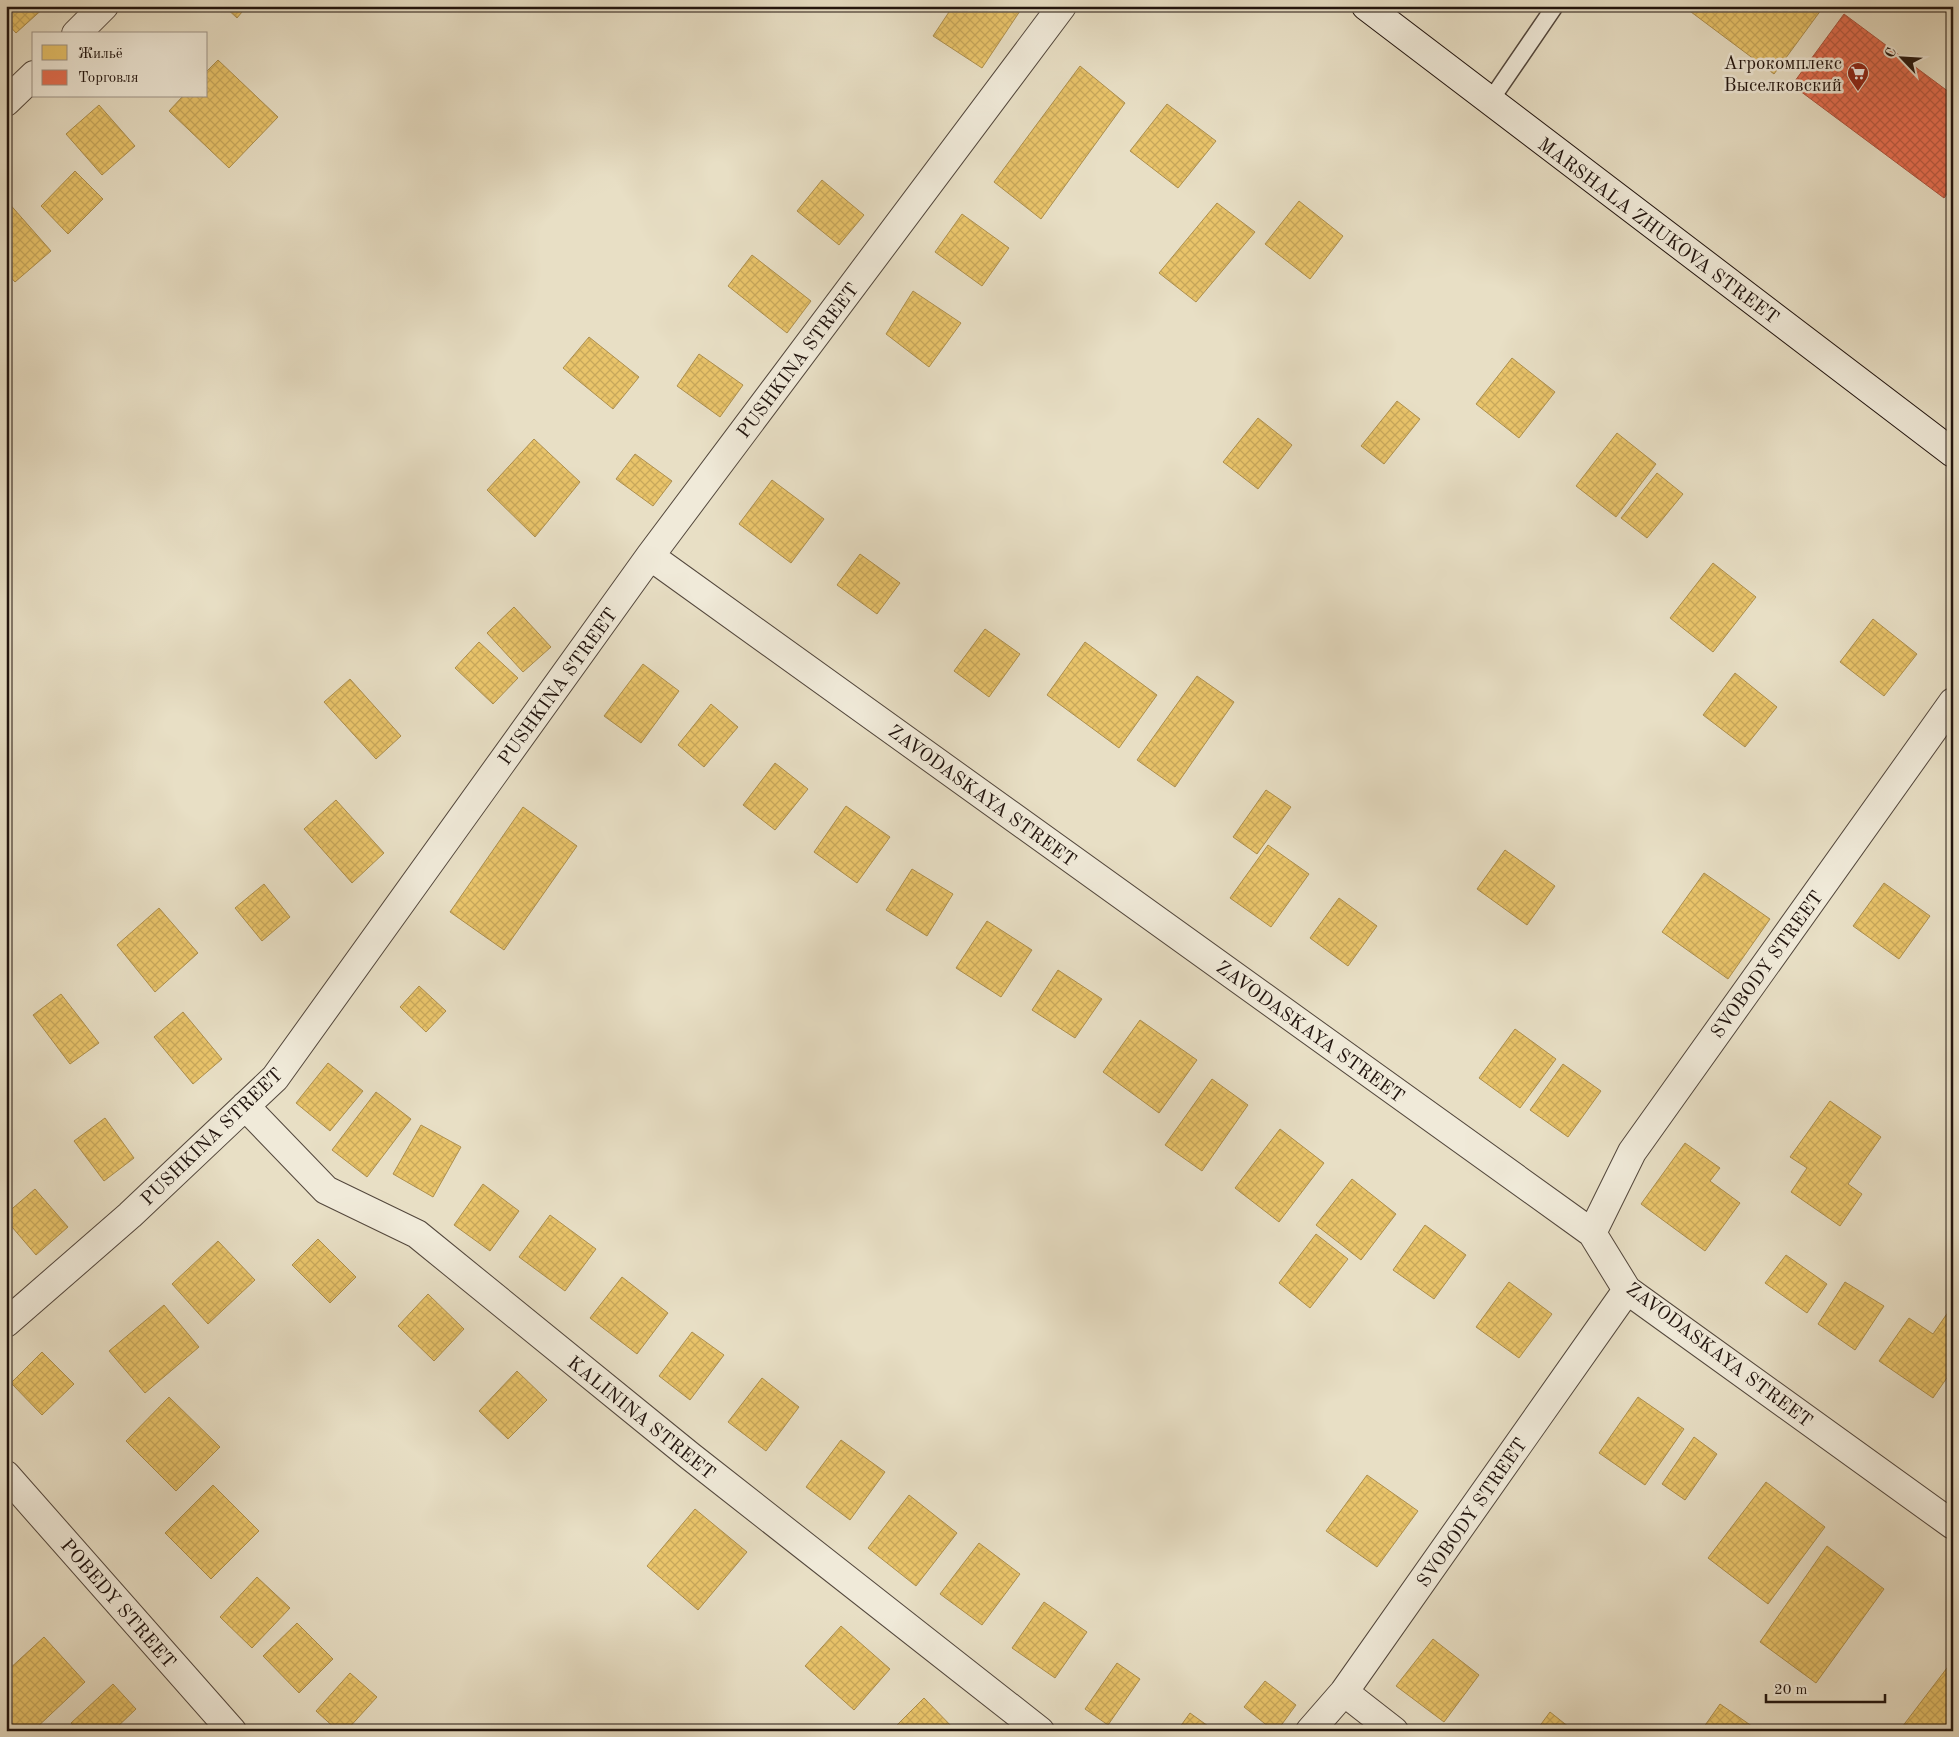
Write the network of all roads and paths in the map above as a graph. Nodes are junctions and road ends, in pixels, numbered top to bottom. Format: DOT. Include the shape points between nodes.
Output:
graph roads {
  1 [pos="104,6"];
  2 [pos="1062,6"];
  3 [pos="1366,6"];
  4 [pos="1555,6"];
  5 [pos="78,32"];
  6 [pos="32,77"];
  7 [pos="1490,101"];
  8 [pos="6,102"];
  9 [pos="1953,453"];
  10 [pos="650,556"];
  11 [pos="1953,702"];
  12 [pos="244,1106"];
  13 [pos="1592,1233"];
  14 [pos="1627,1290"];
  15 [pos="6,1323"];
  16 [pos="6,1475"];
  17 [pos="1953,1525"];
  18 [pos="1344,1692"];
  19 [pos="232,1731"];
  20 [pos="1040,1731"];
  21 [pos="1310,1731"];
  22 [pos="1394,1731"];
  1 -- 5 [label="street"];
  2 -- 10 [label="street, PUSHKINA STREET"];
  3 -- 7 [label="street, MARSHALA ZHUKOVA STREET"];
  4 -- 7 [label="lane"];
  6 -- 8 [label="street"];
  7 -- 9 [label="street, MARSHALA ZHUKOVA STREET"];
  10 -- 12 [label="street, PUSHKINA STREET" via="275,1078"];
  10 -- 13 [label="street, ZAVODASKAYA STREET"];
  11 -- 13 [label="street, SVOBODY STREET" via="1632,1152"];
  12 -- 15 [label="street, PUSHKINA STREET" via="130,1215"];
  12 -- 20 [label="street, KALININA STREET" via="326,1190 417,1234 690,1456"];
  13 -- 14 [label="street, ZAVODASKAYA STREET"];
  14 -- 17 [label="street, ZAVODASKAYA STREET"];
  14 -- 18 [label="street, SVOBODY STREET"];
  16 -- 19 [label="street, POBEDY STREET"];
  18 -- 21 [label="street, SVOBODY STREET"];
  18 -- 22 [label="street"];
}
